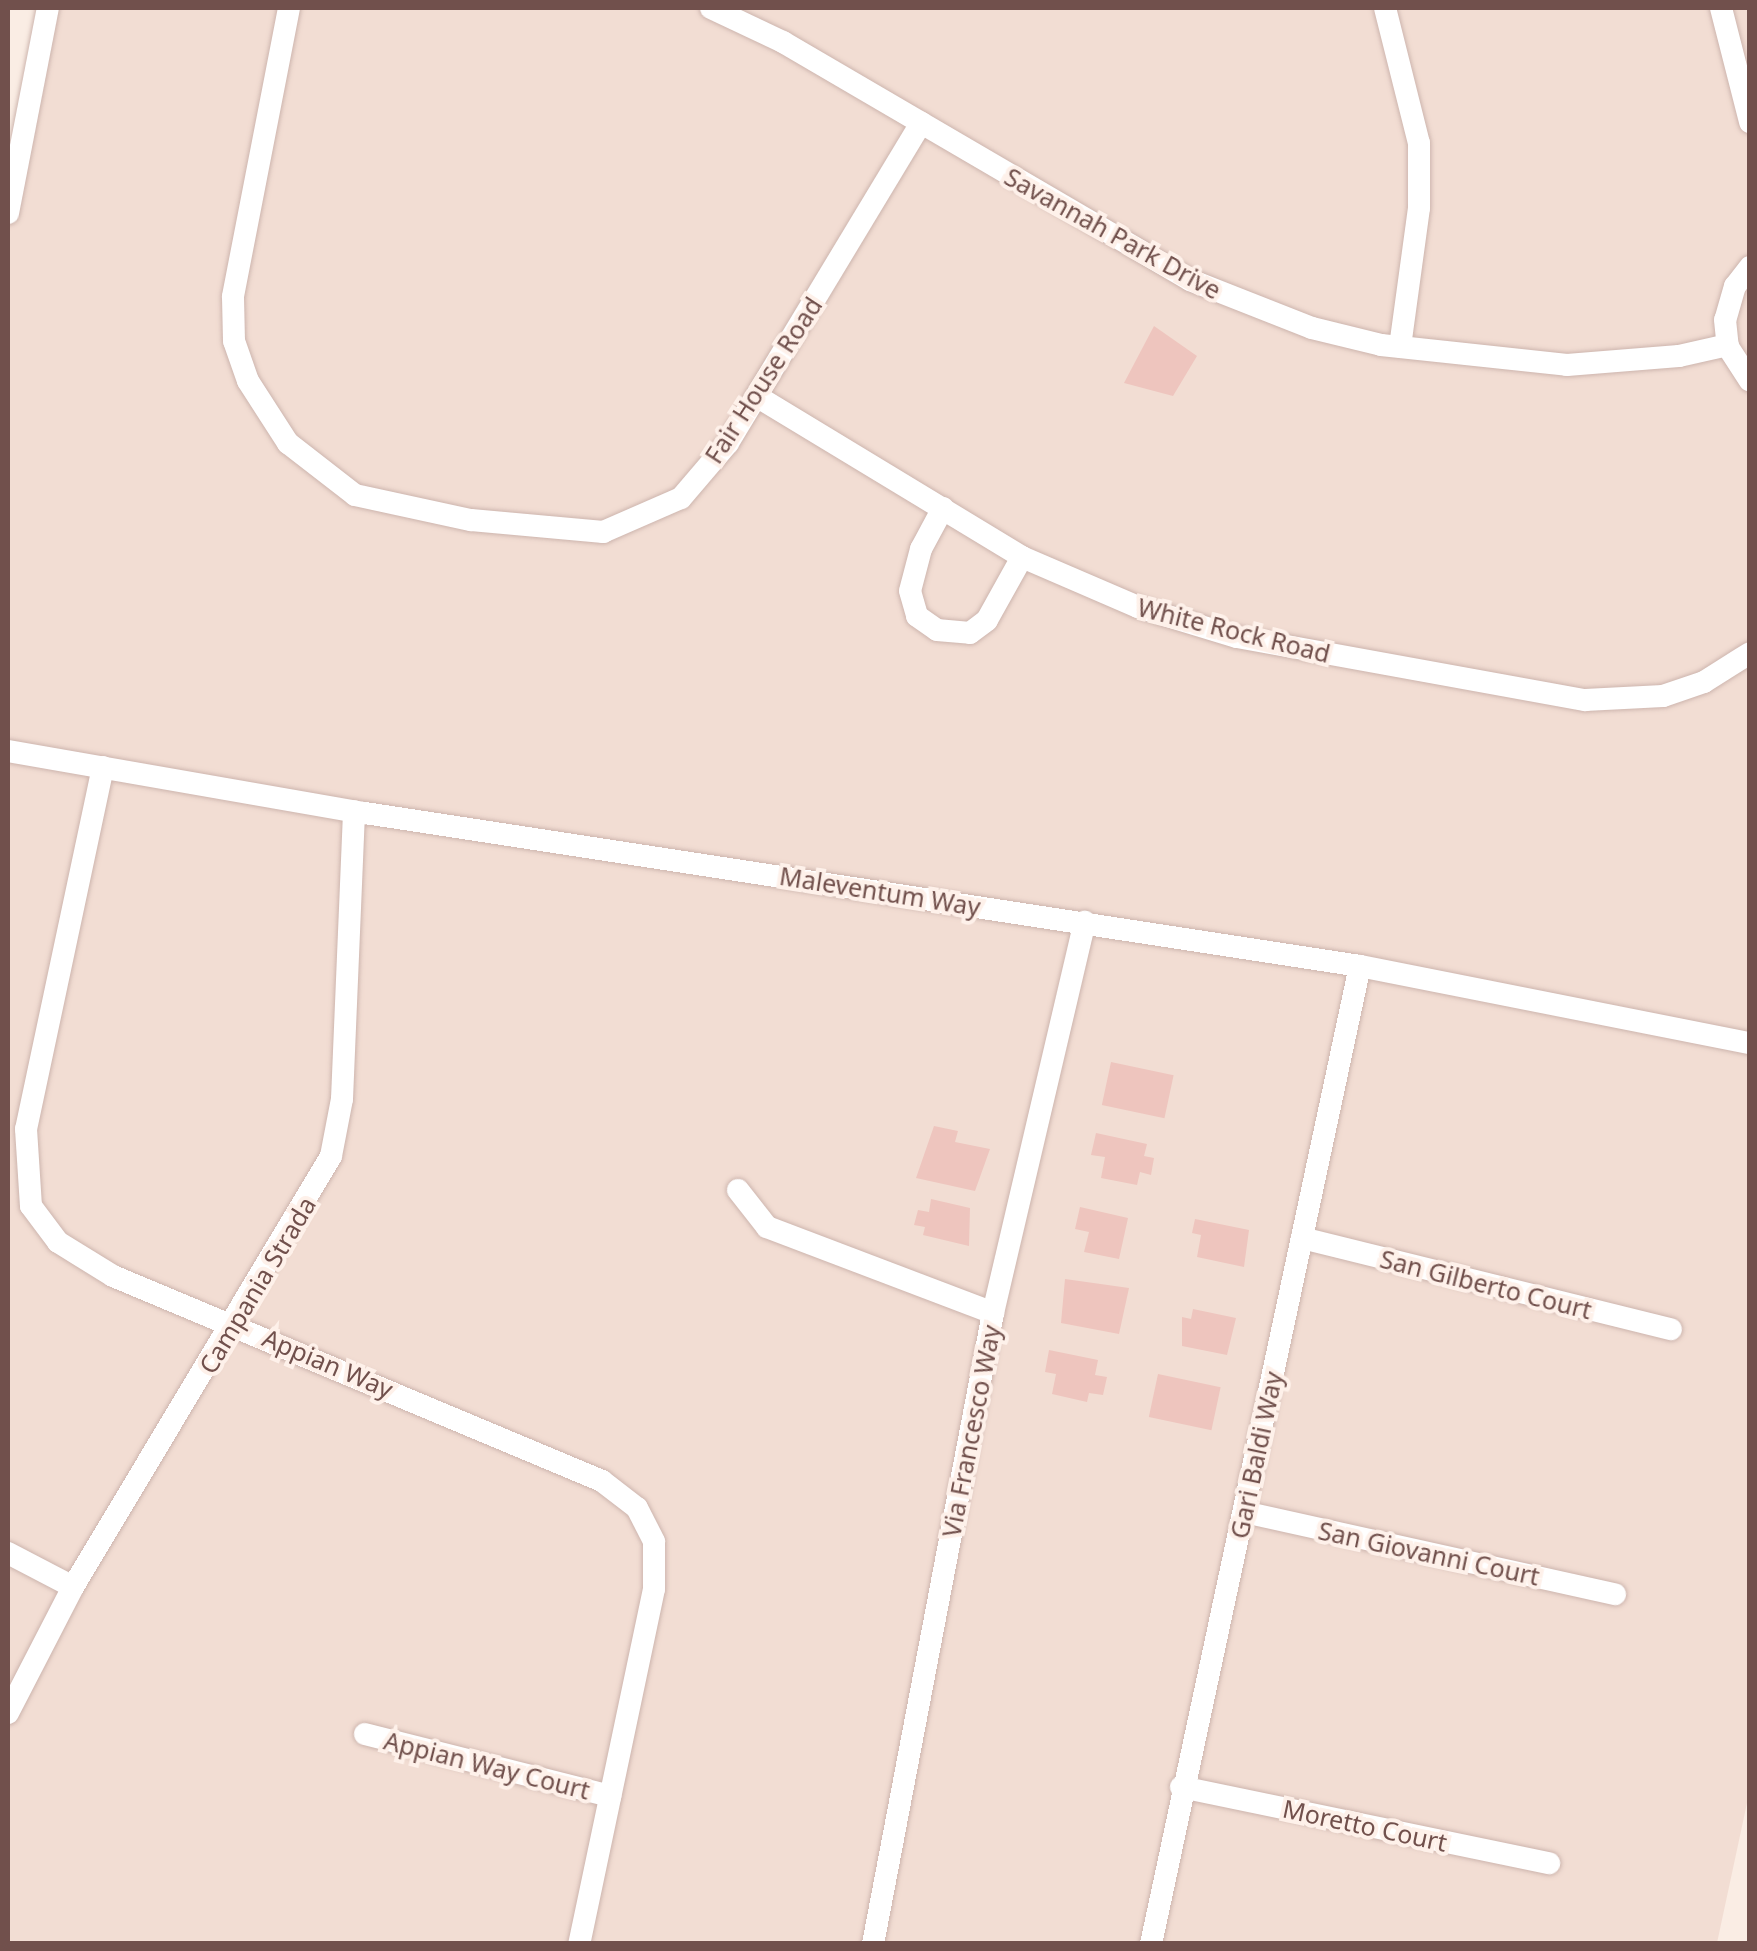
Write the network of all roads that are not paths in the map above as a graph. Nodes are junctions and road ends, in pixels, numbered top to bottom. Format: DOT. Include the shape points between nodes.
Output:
graph roads {
  1 [pos="48,8"];
  2 [pos="289,8"];
  3 [pos="711,8"];
  4 [pos="1385,8"];
  5 [pos="1721,8"];
  6 [pos="921,122"];
  7 [pos="1750,122"];
  8 [pos="8,213"];
  9 [pos="1750,268"];
  10 [pos="1728,346"];
  11 [pos="1400,347"];
  12 [pos="1750,381"];
  13 [pos="758,397"];
  14 [pos="942,508"];
  15 [pos="1022,557"];
  16 [pos="1750,653"];
  17 [pos="8,750"];
  18 [pos="102,767"];
  19 [pos="354,811"];
  20 [pos="1085,922"];
  21 [pos="1360,966"];
  22 [pos="1750,1043"];
  23 [pos="738,1190"];
  24 [pos="1302,1238"];
  25 [pos="993,1313"];
  26 [pos="235,1323"];
  27 [pos="1671,1329"];
  28 [pos="1244,1512"];
  29 [pos="8,1554"];
  30 [pos="74,1588"];
  31 [pos="1615,1594"];
  32 [pos="8,1713"];
  33 [pos="364,1734"];
  34 [pos="1181,1786"];
  35 [pos="610,1796"];
  36 [pos="1548,1863"];
  37 [pos="579,1944"];
  38 [pos="873,1944"];
  39 [pos="1152,1944"];
  1 -- 8 [label="street"];
  2 -- 13 [label="street, Fair House Road" via="233,296 234,341 248,381 288,443 355,495 471,520 603,532 681,498"];
  3 -- 6 [label="street, Savannah Park Drive"];
  4 -- 11 [label="street" via="1420,143 1420,208"];
  5 -- 7 [label="street"];
  6 -- 11 [label="street, Savannah Park Drive" via="1190,280 1312,328"];
  6 -- 13 [label="street, Fair House Road"];
  9 -- 10 [label="street" via="1730,303"];
  10 -- 11 [label="street, Savannah Park Drive" via="1567,365"];
  10 -- 12 [label="street"];
  13 -- 14 [label="street, White Rock Road"];
  14 -- 15 [label="street, White Rock Road"];
  14 -- 15 [label="street" via="920,549 910,590 917,616 937,630 970,633 987,620"];
  15 -- 16 [label="street, White Rock Road" via="1138,607 1238,636 1585,700 1663,696 1704,682"];
  17 -- 18 [label="street, Maleventum Way"];
  18 -- 19 [label="street, Maleventum Way"];
  18 -- 26 [label="street, Appian Way" via="26,1129 26,1192 44,1230 81,1258"];
  19 -- 20 [label="street, Maleventum Way"];
  19 -- 26 [label="street, Campania Strada" via="336,1138 324,1172"];
  20 -- 21 [label="street, Maleventum Way"];
  20 -- 25 [label="street, Via Francesco Way"];
  21 -- 22 [label="street, Maleventum Way"];
  21 -- 24 [label="street, Gari Baldi Way"];
  23 -- 25 [label="street" via="767,1227"];
  24 -- 27 [label="street, San Gilberto Court"];
  24 -- 28 [label="street, Gari Baldi Way"];
  25 -- 38 [label="street, Via Francesco Way"];
  26 -- 30 [label="street, Campania Strada"];
  26 -- 35 [label="street, Appian Way" via="602,1481 637,1508 654,1542 654,1590"];
  28 -- 31 [label="street, San Giovanni Court"];
  28 -- 34 [label="street, Gari Baldi Way"];
  29 -- 30 [label="street"];
  30 -- 32 [label="street, Campania Strada"];
  33 -- 35 [label="street, Appian Way Court"];
  34 -- 36 [label="street, Moretto Court"];
  34 -- 39 [label="street, Gari Baldi Way"];
  35 -- 37 [label="street, Appian Way"];
}
